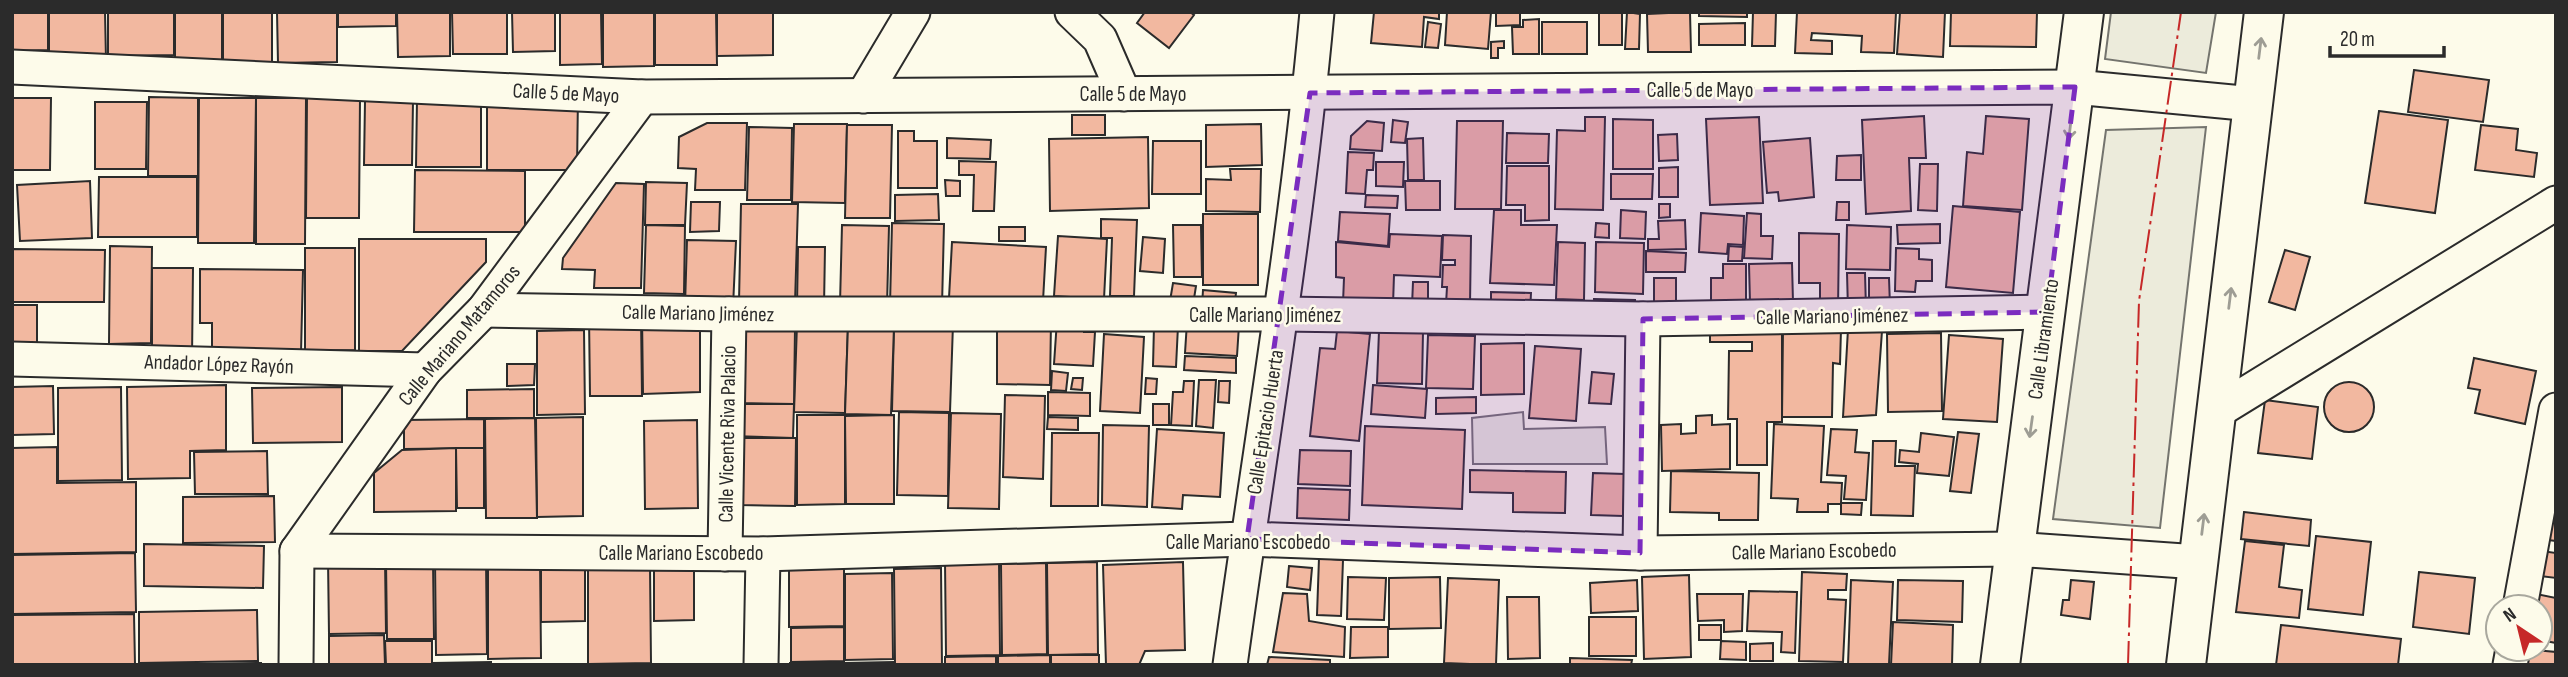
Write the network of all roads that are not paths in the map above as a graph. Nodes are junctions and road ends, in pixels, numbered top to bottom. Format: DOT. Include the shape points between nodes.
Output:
graph roads {
  1 [pos="913,12"];
  2 [pos="1072,12"];
  3 [pos="1317,12"];
  4 [pos="2084,12"];
  5 [pos="2264,12"];
  6 [pos="12,67"];
  7 [pos="2075,87"];
  8 [pos="1310,93"];
  9 [pos="1124,94"];
  10 [pos="863,96"];
  11 [pos="642,97"];
  12 [pos="2253,104"];
  13 [pos="2556,203"];
  14 [pos="484,310"];
  15 [pos="2047,313"];
  16 [pos="729,314"];
  17 [pos="1282,314"];
  18 [pos="1643,319"];
  19 [pos="12,359"];
  20 [pos="425,370"];
  21 [pos="2556,410"];
  22 [pos="2216,412"];
  23 [pos="1247,539"];
  24 [pos="2015,549"];
  25 [pos="297,551"];
  26 [pos="1640,553"];
  27 [pos="725,554"];
  28 [pos="763,554"];
  29 [pos="2198,562"];
  30 [pos="2523,593"];
  31 [pos="296,665"];
  32 [pos="761,665"];
  33 [pos="1230,665"];
  34 [pos="2000,665"];
  35 [pos="2186,665"];
  1 -- 10 [label="street"];
  2 -- 9 [label="street" via="1100,39"];
  3 -- 8 [label="street, Calle Epitacio Huerta"];
  4 -- 7 [label="highway, Calle Libramiento"];
  12 -- 5 [label="highway, one-way"];
  6 -- 11 [label="street, Calle 5 de Mayo"];
  7 -- 8 [label="street, Calle 5 de Mayo"];
  7 -- 12 [label="street, Calle 5 de Mayo"];
  7 -- 15 [label="highway, Calle Libramiento, one-way"];
  8 -- 9 [label="street, Calle 5 de Mayo"];
  8 -- 17 [label="street, Calle Epitacio Huerta"];
  9 -- 10 [label="street, Calle 5 de Mayo"];
  10 -- 11 [label="street, Calle 5 de Mayo"];
  11 -- 14 [label="street, Calle Mariano Matamoros"];
  22 -- 12 [label="highway, one-way"];
  13 -- 22 [label="street"];
  14 -- 16 [label="street, Calle Mariano Jiménez"];
  14 -- 20 [label="street, Calle Mariano Matamoros"];
  15 -- 18 [label="street, Calle Mariano Jiménez"];
  15 -- 24 [label="highway, Calle Libramiento, one-way"];
  16 -- 17 [label="street, Calle Mariano Jiménez"];
  16 -- 27 [label="street, Calle Vicente Riva Palacio"];
  17 -- 18 [label="street, Calle Mariano Jiménez"];
  17 -- 23 [label="street, Calle Epitacio Huerta"];
  18 -- 26 [label="street"];
  19 -- 20 [label="street, Andador López Rayón"];
  20 -- 25 [label="street, Calle Mariano Matamoros"];
  21 -- 30 [label="street"];
  29 -- 22 [label="highway, one-way"];
  23 -- 26 [label="street, Calle Mariano Escobedo"];
  23 -- 28 [label="street, Calle Mariano Escobedo"];
  23 -- 33 [label="street, Calle Epitacio Huerta"];
  24 -- 26 [label="street, Calle Mariano Escobedo"];
  24 -- 29 [label="street, Calle Mariano Escobedo"];
  24 -- 34 [label="highway, Calle Libramiento"];
  25 -- 27 [label="street, Calle Mariano Escobedo"];
  25 -- 31 [label="street"];
  27 -- 28 [label="street, Calle Mariano Escobedo"];
  28 -- 32 [label="street"];
  29 -- 35 [label="highway"];
}
